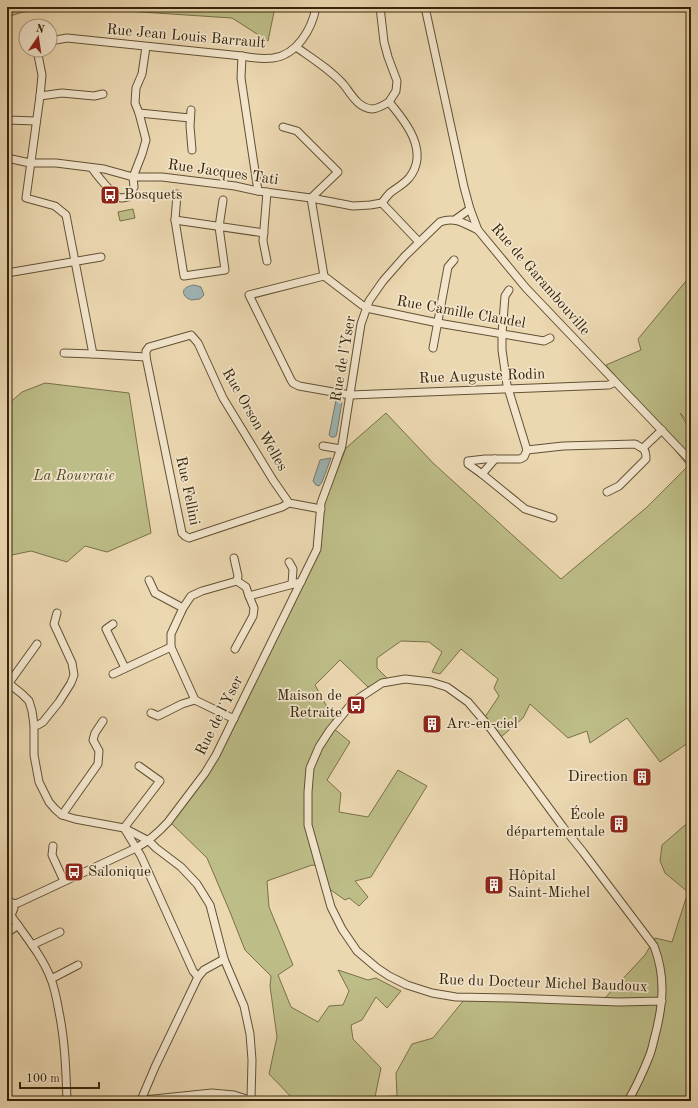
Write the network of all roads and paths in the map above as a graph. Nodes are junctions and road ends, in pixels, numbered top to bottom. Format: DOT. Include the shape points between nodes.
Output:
graph roads {
  1 [pos="316,7"];
  2 [pos="380,7"];
  3 [pos="425,7"];
  4 [pos="58,40"];
  5 [pos="146,47"];
  6 [pos="296,47"];
  7 [pos="242,56"];
  8 [pos="39,58"];
  9 [pos="103,94"];
  10 [pos="40,96"];
  11 [pos="389,102"];
  12 [pos="191,110"];
  13 [pos="139,113"];
  14 [pos="190,118"];
  15 [pos="7,120"];
  16 [pos="36,122"];
  17 [pos="283,127"];
  18 [pos="192,150"];
  19 [pos="7,158"];
  20 [pos="30,163"];
  21 [pos="92,168"];
  22 [pos="133,177"];
  23 [pos="258,191"];
  24 [pos="267,192"];
  25 [pos="177,194"];
  26 [pos="311,198"];
  27 [pos="223,200"];
  28 [pos="382,203"];
  29 [pos="470,209"];
  30 [pos="456,219"];
  31 [pos="175,220"];
  32 [pos="219,227"];
  33 [pos="478,230"];
  34 [pos="264,233"];
  35 [pos="419,242"];
  36 [pos="101,257"];
  37 [pos="454,260"];
  38 [pos="76,261"];
  39 [pos="267,262"];
  40 [pos="7,273"];
  41 [pos="324,276"];
  42 [pos="509,290"];
  43 [pos="366,307"];
  44 [pos="438,323"];
  45 [pos="502,334"];
  46 [pos="550,338"];
  47 [pos="433,348"];
  48 [pos="64,352"];
  49 [pos="93,354"];
  50 [pos="146,357"];
  51 [pos="614,382"];
  52 [pos="508,389"];
  53 [pos="350,395"];
  54 [pos="662,430"];
  55 [pos="323,446"];
  56 [pos="644,448"];
  57 [pos="341,449"];
  58 [pos="527,450"];
  59 [pos="495,459"];
  60 [pos="691,461"];
  61 [pos="482,474"];
  62 [pos="607,492"];
  63 [pos="289,503"];
  64 [pos="321,509"];
  65 [pos="553,518"];
  66 [pos="234,558"];
  67 [pos="289,562"];
  68 [pos="149,580"];
  69 [pos="237,581"];
  70 [pos="301,582"];
  71 [pos="292,584"];
  72 [pos="249,596"];
  73 [pos="183,608"];
  74 [pos="57,612"];
  75 [pos="113,624"];
  76 [pos="37,644"];
  77 [pos="171,647"];
  78 [pos="235,649"];
  79 [pos="125,668"];
  80 [pos="113,674"];
  81 [pos="8,683"];
  82 [pos="195,700"];
  83 [pos="152,714"];
  84 [pos="234,719"];
  85 [pos="103,721"];
  86 [pos="34,725"];
  87 [pos="138,766"];
  88 [pos="62,815"];
  89 [pos="124,828"];
  90 [pos="149,840"];
  91 [pos="53,846"];
  92 [pos="136,848"];
  93 [pos="64,881"];
  94 [pos="10,902"];
  95 [pos="8,914"];
  96 [pos="18,926"];
  97 [pos="60,932"];
  98 [pos="7,933"];
  99 [pos="32,945"];
  100 [pos="224,959"];
  101 [pos="78,965"];
  102 [pos="198,977"];
  103 [pos="51,979"];
  104 [pos="662,1001"];
  105 [pos="252,1100"];
  106 [pos="67,1101"];
  107 [pos="138,1101"];
  108 [pos="628,1101"];
  1 -- 6 [label="street, Rue Jean Louis Barrault" via="307,32"];
  2 -- 11 [label="street" via="384,42 397,81 396,91"];
  3 -- 29 [label="street, Rue de Garambouville"];
  4 -- 5 [label="street, Rue Jean Louis Barrault" via="67,38"];
  5 -- 7 [label="street, Rue Jean Louis Barrault"];
  5 -- 13 [label="street" via="142,74 136,88 135,103"];
  6 -- 7 [label="street, Rue Jean Louis Barrault" via="274,58"];
  6 -- 11 [label="street" via="329,70 356,101 364,106 372,109"];
  7 -- 23 [label="street" via="241,78"];
  8 -- 10 [label="street" via="42,75"];
  9 -- 10 [label="street" via="94,96 62,93"];
  10 -- 16 [label="street"];
  11 -- 28 [label="street" via="411,132 417,156 409,178"];
  12 -- 14 [label="street"];
  13 -- 14 [label="street"];
  13 -- 22 [label="street" via="146,140"];
  14 -- 18 [label="street"];
  15 -- 16 [label="street"];
  16 -- 20 [label="street"];
  17 -- 26 [label="street" via="297,131 338,172"];
  19 -- 20 [label="street, Rue Jacques Tati"];
  20 -- 21 [label="street, Rue Jacques Tati" via="56,163"];
  20 -- 38 [label="street" via="26,198 55,206 66,215"];
  21 -- 22 [label="street, Rue Jacques Tati" via="104,168"];
  21 -- 22 [label="street" via="116,196 121,198 128,197 134,187"];
  22 -- 23 [label="street, Rue Jacques Tati" via="162,177"];
  23 -- 24 [label="street, Rue Jacques Tati"];
  24 -- 26 [label="street, Rue Jacques Tati"];
  24 -- 34 [label="street"];
  25 -- 31 [label="street"];
  26 -- 28 [label="street, Rue Jacques Tati" via="353,206"];
  26 -- 41 [label="street"];
  27 -- 32 [label="street"];
  28 -- 35 [label="street"];
  29 -- 30 [label="street, Rue de l'Yser"];
  29 -- 33 [label="street, Rue de Garambouville"];
  30 -- 33 [label="street"];
  30 -- 35 [label="street, Rue de l'Yser" via="440,222"];
  31 -- 32 [label="street"];
  31 -- 32 [label="street" via="184,276 225,270"];
  32 -- 34 [label="street"];
  33 -- 51 [label="street, Rue de Garambouville" via="526,288"];
  34 -- 39 [label="street"];
  35 -- 43 [label="street, Rue de l'Yser" via="383,281"];
  36 -- 38 [label="street"];
  37 -- 44 [label="street" via="448,267"];
  38 -- 40 [label="street"];
  38 -- 49 [label="street"];
  41 -- 43 [label="street"];
  41 -- 53 [label="street, Rue Auguste Rodin" via="249,295 293,383"];
  42 -- 45 [label="street" via="505,296"];
  43 -- 44 [label="street, Rue Camille Claudel"];
  43 -- 53 [label="street, Rue de l'Yser"];
  44 -- 45 [label="street, Rue Camille Claudel"];
  44 -- 47 [label="street"];
  45 -- 46 [label="street, Rue Camille Claudel" via="544,341"];
  45 -- 52 [label="street"];
  48 -- 49 [label="street"];
  49 -- 50 [label="street"];
  50 -- 63 [label="street, Rue Orson Welles" via="149,347 191,335 198,343 223,398"];
  50 -- 63 [label="street, Rue Fellini" via="182,533 189,538"];
  51 -- 52 [label="street, Rue Auguste Rodin" via="609,385"];
  51 -- 54 [label="street, Rue de Garambouville"];
  52 -- 53 [label="street, Rue Auguste Rodin"];
  52 -- 58 [label="street"];
  53 -- 57 [label="street, Rue de l'Yser"];
  54 -- 56 [label="street"];
  54 -- 60 [label="street, Rue de Garambouville"];
  55 -- 57 [label="street"];
  56 -- 58 [label="street" via="630,444"];
  56 -- 62 [label="street" via="646,459 619,486"];
  57 -- 64 [label="street, Rue de l'Yser" via="324,493"];
  58 -- 59 [label="street" via="520,459"];
  59 -- 61 [label="street"];
  59 -- 61 [label="street" via="468,460 468,464"];
  61 -- 65 [label="street" via="525,509"];
  63 -- 64 [label="street"];
  64 -- 70 [label="street, Rue de l'Yser" via="317,548"];
  66 -- 69 [label="street"];
  67 -- 71 [label="street" via="293,569"];
  68 -- 73 [label="street" via="155,593"];
  69 -- 72 [label="street" via="246,588"];
  69 -- 73 [label="street" via="191,596"];
  70 -- 71 [label="street"];
  70 -- 84 [label="street, Rue de l'Yser"];
  71 -- 72 [label="street"];
  72 -- 78 [label="street" via="254,608 253,616"];
  73 -- 77 [label="street" via="171,634"];
  74 -- 86 [label="street" via="54,624 72,663 74,675 59,702 43,722"];
  75 -- 79 [label="street" via="106,629"];
  76 -- 81 [label="street"];
  77 -- 79 [label="street"];
  77 -- 82 [label="street"];
  79 -- 80 [label="street"];
  81 -- 86 [label="street" via="29,701"];
  82 -- 83 [label="street" via="158,716"];
  82 -- 84 [label="street"];
  84 -- 90 [label="street, Rue de l'Yser" via="205,773 168,822"];
  85 -- 88 [label="street" via="93,740 98,751 98,764"];
  86 -- 88 [label="street" via="34,755 39,782 49,802"];
  87 -- 89 [label="street" via="160,781"];
  88 -- 89 [label="street"];
  89 -- 90 [label="street"];
  89 -- 92 [label="street"];
  90 -- 92 [label="street, Rue de l'Yser"];
  90 -- 100 [label="street" via="197,884 210,905"];
  91 -- 93 [label="street" via="52,855"];
  92 -- 93 [label="street, Rue de l'Yser"];
  92 -- 102 [label="street"];
  93 -- 94 [label="street, Rue de l'Yser" via="18,903"];
  94 -- 95 [label="street" via="14,908 12,913"];
  95 -- 96 [label="street"];
  96 -- 98 [label="street"];
  96 -- 99 [label="street"];
  97 -- 99 [label="street"];
  99 -- 103 [label="street"];
  100 -- 102 [label="street" via="204,970"];
  100 -- 105 [label="street" via="244,1006 250,1034"];
  101 -- 103 [label="street"];
  102 -- 107 [label="street"];
  103 -- 106 [label="street" via="62,1028"];
  104 -- 104 [label="street, Rue du Docteur Michel Baudoux" via="661,969 654,946 468,702 447,687 405,679 382,683 353,702 330,730 310,768 308,824 331,907 357,952 407,986 456,997"];
  104 -- 108 [label="street, Rue du Docteur Michel Baudoux" via="650,1056"];
  105 -- 107 [label="street" via="212,1093"];
}
